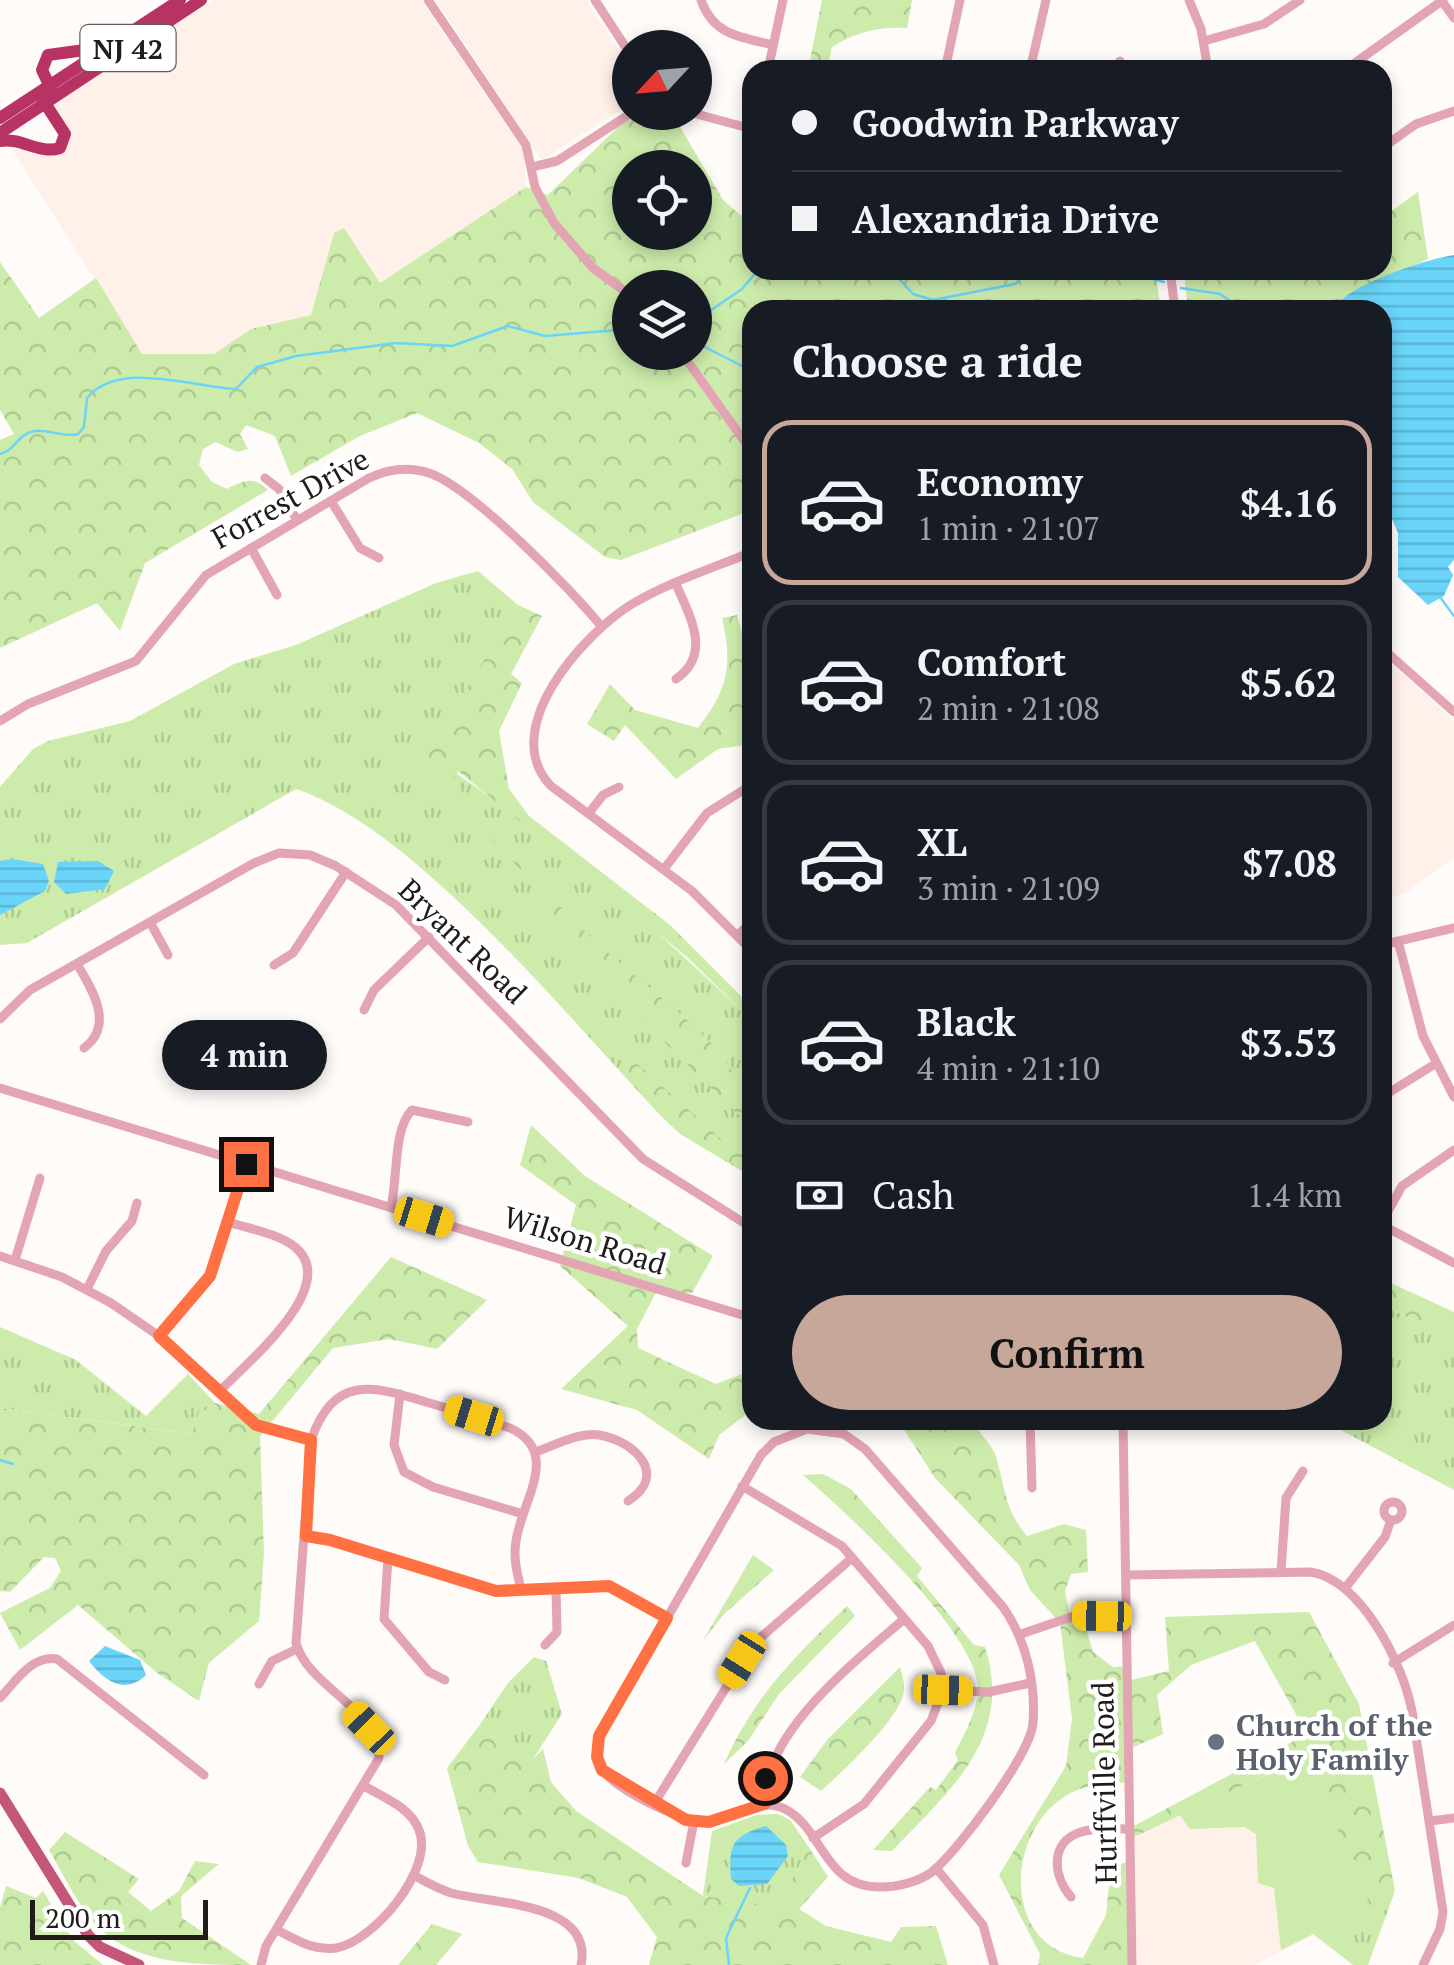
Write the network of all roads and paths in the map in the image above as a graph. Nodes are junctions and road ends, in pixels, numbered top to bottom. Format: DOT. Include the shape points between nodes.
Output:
graph roads {
  1 [pos="180,0"];
  2 [pos="201,0"];
  3 [pos="428,0"];
  4 [pos="594,0"];
  5 [pos="701,0"];
  6 [pos="784,0"];
  7 [pos="960,0"];
  8 [pos="1046,0"];
  9 [pos="1188,0"];
  10 [pos="1442,0"];
  11 [pos="1297,1"];
  12 [pos="1454,18"];
  13 [pos="614,30"];
  14 [pos="1204,40"];
  15 [pos="773,45"];
  16 [pos="110,46"];
  17 [pos="770,60"];
  18 [pos="947,60"];
  19 [pos="1032,60"];
  20 [pos="1207,60"];
  21 [pos="1359,60"];
  22 [pos="47,95"];
  23 [pos="1454,111"];
  24 [pos="0,118"];
  25 [pos="712,118"];
  26 [pos="612,126"];
  27 [pos="742,126"];
  28 [pos="0,137"];
  29 [pos="1392,141"];
  30 [pos="532,167"];
  31 [pos="612,282"];
  32 [pos="694,370"];
  33 [pos="742,438"];
  34 [pos="265,478"];
  35 [pos="330,501"];
  36 [pos="297,520"];
  37 [pos="251,548"];
  38 [pos="742,557"];
  39 [pos="379,558"];
  40 [pos="676,584"];
  41 [pos="278,595"];
  42 [pos="601,626"];
  43 [pos="1392,657"];
  44 [pos="676,679"];
  45 [pos="1454,712"];
  46 [pos="0,721"];
  47 [pos="619,787"];
  48 [pos="742,791"];
  49 [pos="589,813"];
  50 [pos="664,869"];
  51 [pos="346,872"];
  52 [pos="150,922"];
  53 [pos="1454,928"];
  54 [pos="742,932"];
  55 [pos="738,936"];
  56 [pos="429,937"];
  57 [pos="742,940"];
  58 [pos="1398,941"];
  59 [pos="1392,942"];
  60 [pos="168,956"];
  61 [pos="78,964"];
  62 [pos="274,965"];
  63 [pos="4,1004"];
  64 [pos="364,1010"];
  65 [pos="0,1019"];
  66 [pos="84,1048"];
  67 [pos="1435,1064"];
  68 [pos="0,1088"];
  69 [pos="1392,1092"];
  70 [pos="1454,1096"];
  71 [pos="468,1122"];
  72 [pos="1454,1150"];
  73 [pos="246,1164"];
  74 [pos="40,1178"];
  75 [pos="137,1203"];
  76 [pos="1392,1205"];
  77 [pos="391,1207"];
  78 [pos="228,1222"];
  79 [pos="742,1222"];
  80 [pos="1392,1230"];
  81 [pos="0,1256"];
  82 [pos="15,1260"];
  83 [pos="1454,1264"];
  84 [pos="86,1289"];
  85 [pos="742,1315"];
  86 [pos="159,1336"];
  87 [pos="220,1392"];
  88 [pos="400,1394"];
  89 [pos="814,1430"];
  90 [pos="823,1430"];
  91 [pos="1030,1430"];
  92 [pos="1123,1430"];
  93 [pos="311,1440"];
  94 [pos="538,1450"];
  95 [pos="1304,1471"];
  96 [pos="742,1486"];
  97 [pos="1032,1488"];
  98 [pos="628,1501"];
  99 [pos="523,1514"];
  100 [pos="1391,1520"];
  101 [pos="306,1536"];
  102 [pos="388,1558"];
  103 [pos="852,1558"];
  104 [pos="1281,1572"];
  105 [pos="1126,1576"];
  106 [pos="1346,1587"];
  107 [pos="520,1589"];
  108 [pos="556,1590"];
  109 [pos="1126,1616"];
  110 [pos="667,1618"];
  111 [pos="904,1619"];
  112 [pos="1454,1624"];
  113 [pos="1021,1634"];
  114 [pos="545,1646"];
  115 [pos="298,1649"];
  116 [pos="1392,1662"];
  117 [pos="445,1680"];
  118 [pos="1030,1683"];
  119 [pos="259,1684"];
  120 [pos="943,1690"];
  121 [pos="0,1698"];
  122 [pos="204,1775"];
  123 [pos="366,1787"];
  124 [pos="0,1794"];
  125 [pos="654,1804"];
  126 [pos="764,1804"];
  127 [pos="1454,1818"];
  128 [pos="694,1820"];
  129 [pos="1430,1821"];
  130 [pos="1129,1828"];
  131 [pos="813,1838"];
  132 [pos="686,1863"];
  133 [pos="936,1868"];
  134 [pos="414,1876"];
  135 [pos="1071,1897"];
  136 [pos="278,1930"];
  137 [pos="139,1965"];
  138 [pos="261,1965"];
  139 [pos="581,1965"];
  140 [pos="994,1965"];
  141 [pos="1132,1965"];
  142 [pos="1423,1965"];
  1 -- 16 [label="highway, NJ 42"];
  2 -- 22 [label="highway, NJ 42"];
  3 -- 30 [label="street" via="526,145"];
  4 -- 13 [label="street"];
  5 -- 15 [label="street" via="723,32"];
  6 -- 15 [label="street"];
  7 -- 18 [label="street"];
  8 -- 19 [label="street"];
  9 -- 14 [label="street"];
  10 -- 12 [label="street"];
  10 -- 21 [label="street"];
  11 -- 14 [label="street" via="1264,24"];
  14 -- 20 [label="street"];
  15 -- 17 [label="street"];
  16 -- 22 [label="highway, NJ 42"];
  16 -- 22 [label="highway" via="48,55 42,70"];
  22 -- 24 [label="highway, NJ 42"];
  22 -- 28 [label="highway, NJ 42"];
  22 -- 28 [label="highway" via="65,134 60,148"];
  23 -- 29 [label="street" via="1423,120"];
  25 -- 27 [label="street"];
  26 -- 30 [label="street" via="557,162"];
  30 -- 31 [label="street" via="534,187 554,223"];
  32 -- 33 [label="street"];
  34 -- 36 [label="street"];
  35 -- 36 [label="street, Forrest Drive"];
  35 -- 39 [label="street" via="360,548"];
  35 -- 42 [label="street, Forrest Drive" via="385,472 433,474 554,572"];
  36 -- 37 [label="street, Forrest Drive"];
  37 -- 41 [label="street"];
  37 -- 46 [label="street, Forrest Drive" via="201,580 136,661"];
  38 -- 40 [label="street"];
  40 -- 42 [label="street"];
  40 -- 44 [label="street" via="696,642 690,666"];
  42 -- 49 [label="street" via="552,688 533,738 546,780"];
  43 -- 45 [label="street"];
  47 -- 49 [label="street"];
  48 -- 50 [label="street" via="707,813"];
  49 -- 50 [label="street"];
  50 -- 55 [label="street"];
  51 -- 52 [label="street, Bryant Road" via="310,854 270,856"];
  51 -- 56 [label="street, Bryant Road"];
  51 -- 62 [label="street" via="293,953"];
  52 -- 60 [label="street"];
  52 -- 61 [label="street, Bryant Road"];
  53 -- 58 [label="street"];
  54 -- 55 [label="street"];
  55 -- 57 [label="street"];
  56 -- 64 [label="street" via="374,990"];
  56 -- 79 [label="street, Bryant Road" via="643,1159"];
  58 -- 59 [label="street"];
  58 -- 67 [label="street"];
  61 -- 63 [label="street, Bryant Road"];
  61 -- 66 [label="street" via="99,1011 96,1034"];
  63 -- 65 [label="street, Bryant Road"];
  67 -- 69 [label="street"];
  67 -- 70 [label="street"];
  68 -- 73 [label="street, Wilson Road"];
  71 -- 77 [label="street" via="424,1109 405,1117"];
  72 -- 76 [label="street" via="1402,1186"];
  73 -- 77 [label="street, Wilson Road"];
  73 -- 78 [label="street"];
  74 -- 82 [label="street"];
  75 -- 84 [label="street"];
  77 -- 85 [label="street, Wilson Road"];
  78 -- 86 [label="street" via="210,1276"];
  78 -- 87 [label="street" via="293,1246 306,1262 309,1281 300,1304"];
  80 -- 83 [label="street"];
  81 -- 82 [label="street"];
  82 -- 84 [label="street"];
  84 -- 86 [label="street"];
  86 -- 87 [label="street"];
  87 -- 93 [label="street" via="260,1428"];
  88 -- 93 [label="street" via="367,1387 338,1397"];
  88 -- 94 [label="street" via="510,1428"];
  88 -- 99 [label="street" via="394,1445 404,1472"];
  89 -- 96 [label="street" via="791,1434 761,1455"];
  90 -- 113 [label="street" via="854,1439"];
  91 -- 97 [label="street"];
  92 -- 105 [label="street, Hurffville Road"];
  93 -- 101 [label="street"];
  94 -- 98 [label="street" via="591,1435 630,1446 649,1476"];
  94 -- 99 [label="street"];
  95 -- 104 [label="street" via="1286,1498"];
  96 -- 103 [label="street" via="817,1528"];
  96 -- 110 [label="street"];
  99 -- 107 [label="street" via="515,1551"];
  100 -- 106 [label="street" via="1385,1538"];
  101 -- 102 [label="street"];
  101 -- 115 [label="street"];
  102 -- 107 [label="street" via="484,1588"];
  102 -- 117 [label="street" via="384,1618 429,1672"];
  103 -- 111 [label="street"];
  103 -- 125 [label="street" via="753,1644"];
  104 -- 105 [label="street"];
  104 -- 106 [label="street" via="1320,1574"];
  105 -- 109 [label="street, Hurffville Road"];
  106 -- 116 [label="street"];
  107 -- 108 [label="street"];
  108 -- 110 [label="street" via="609,1586"];
  108 -- 114 [label="street" via="557,1632"];
  109 -- 113 [label="street" via="1078,1615"];
  109 -- 130 [label="street, Hurffville Road"];
  110 -- 125 [label="street" via="596,1748 607,1775"];
  111 -- 120 [label="street" via="935,1657"];
  111 -- 126 [label="street" via="808,1710 765,1778"];
  112 -- 116 [label="street"];
  113 -- 118 [label="street"];
  115 -- 119 [label="street" via="272,1661"];
  115 -- 123 [label="street" via="374,1735 379,1758"];
  116 -- 129 [label="street" via="1410,1700"];
  118 -- 120 [label="street" via="989,1692"];
  118 -- 133 [label="street" via="1034,1721 1028,1750"];
  120 -- 131 [label="street" via="930,1720 864,1804"];
  121 -- 122 [label="street" via="35,1662 58,1660"];
  123 -- 134 [label="street" via="419,1828"];
  123 -- 136 [label="street"];
  124 -- 137 [label="main road" via="88,1935"];
  125 -- 128 [label="street"];
  126 -- 128 [label="street" via="709,1822"];
  126 -- 131 [label="street" via="798,1817"];
  127 -- 129 [label="street"];
  128 -- 132 [label="street"];
  129 -- 142 [label="street" via="1443,1912"];
  130 -- 135 [label="street" via="1092,1829 1064,1843 1056,1866"];
  130 -- 141 [label="street, Hurffville Road"];
  131 -- 133 [label="street" via="832,1866 877,1888 912,1882"];
  133 -- 140 [label="street" via="983,1926"];
  134 -- 136 [label="street" via="376,1928 348,1945 313,1948"];
  134 -- 139 [label="street" via="448,1892 558,1917 576,1930 584,1948"];
  136 -- 138 [label="street"];
}
